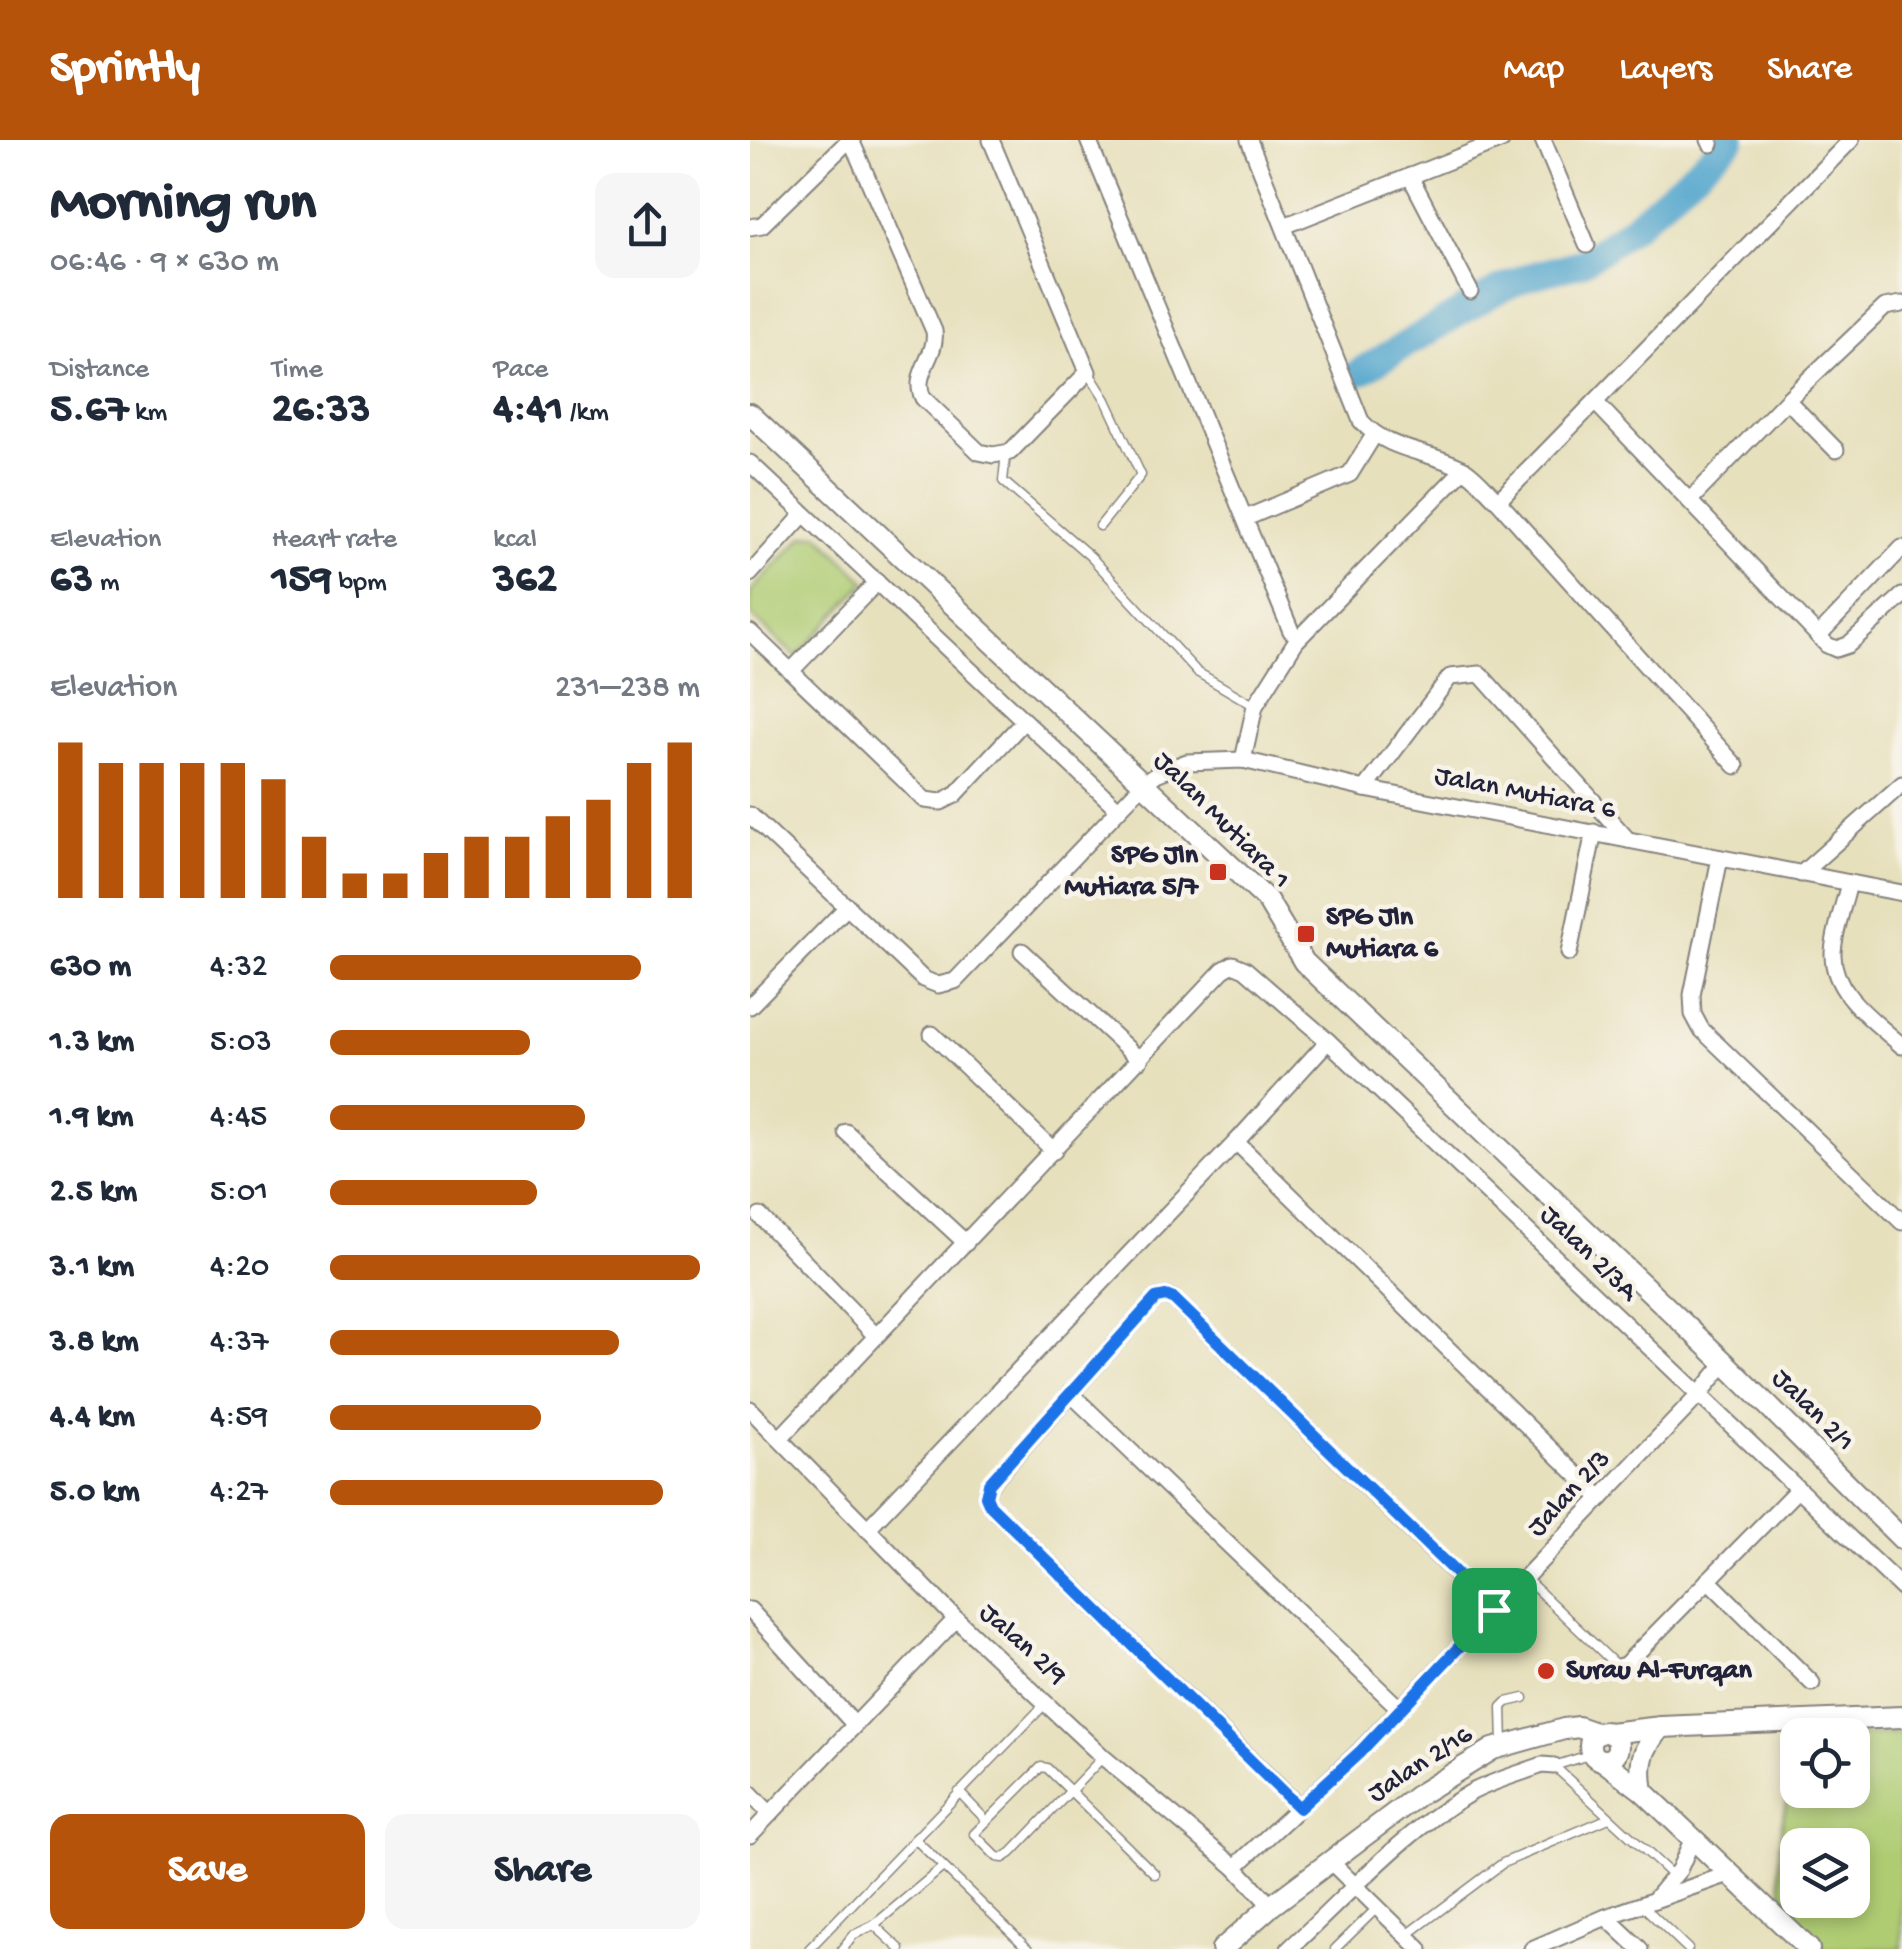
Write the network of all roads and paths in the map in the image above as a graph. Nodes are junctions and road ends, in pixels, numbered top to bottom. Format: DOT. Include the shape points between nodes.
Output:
graph roads {
  1 [pos="850,140"];
  2 [pos="991,140"];
  3 [pos="1088,140"];
  4 [pos="1248,140"];
  5 [pos="1502,140"];
  6 [pos="1544,140"];
  7 [pos="1851,140"];
  8 [pos="1410,176"];
  9 [pos="756,226"];
  10 [pos="1284,226"];
  11 [pos="1587,245"];
  12 [pos="1470,291"];
  13 [pos="1902,304"];
  14 [pos="1088,372"];
  15 [pos="1787,400"];
  16 [pos="1595,402"];
  17 [pos="750,414"];
  18 [pos="1374,435"];
  19 [pos="1836,450"];
  20 [pos="1008,452"];
  21 [pos="750,462"];
  22 [pos="1464,469"];
  23 [pos="1691,499"];
  24 [pos="1498,501"];
  25 [pos="804,514"];
  26 [pos="1246,518"];
  27 [pos="1100,526"];
  28 [pos="1902,548"];
  29 [pos="750,574"];
  30 [pos="877,582"];
  31 [pos="1902,596"];
  32 [pos="1292,631"];
  33 [pos="750,632"];
  34 [pos="1818,636"];
  35 [pos="792,670"];
  36 [pos="1255,706"];
  37 [pos="1024,722"];
  38 [pos="1243,760"];
  39 [pos="1736,766"];
  40 [pos="1144,783"];
  41 [pos="1902,784"];
  42 [pos="1364,789"];
  43 [pos="1118,809"];
  44 [pos="750,816"];
  45 [pos="1594,832"];
  46 [pos="1628,840"];
  47 [pos="1720,858"];
  48 [pos="1801,874"];
  49 [pos="1849,883"];
  50 [pos="1902,893"];
  51 [pos="848,906"];
  52 [pos="1022,951"];
  53 [pos="1568,953"];
  54 [pos="750,1006"];
  55 [pos="932,1034"];
  56 [pos="1328,1041"];
  57 [pos="1902,1046"];
  58 [pos="1140,1060"];
  59 [pos="846,1132"];
  60 [pos="1236,1142"];
  61 [pos="1054,1151"];
  62 [pos="760,1216"];
  63 [pos="1902,1222"];
  64 [pos="966,1244"];
  65 [pos="876,1336"];
  66 [pos="1725,1363"];
  67 [pos="1070,1394"];
  68 [pos="1699,1395"];
  69 [pos="750,1409"];
  70 [pos="780,1438"];
  71 [pos="1798,1489"];
  72 [pos="1601,1498"];
  73 [pos="867,1529"];
  74 [pos="1902,1540"];
  75 [pos="1525,1578"];
  76 [pos="1708,1580"];
  77 [pos="1902,1588"];
  78 [pos="750,1610"];
  79 [pos="1494,1610"];
  80 [pos="956,1618"];
  81 [pos="1618,1667"];
  82 [pos="1812,1684"];
  83 [pos="1524,1698"];
  84 [pos="1047,1702"];
  85 [pos="1400,1709"];
  86 [pos="1902,1717"];
  87 [pos="854,1724"];
  88 [pos="1661,1728"];
  89 [pos="1503,1746"];
  90 [pos="1603,1748"];
  91 [pos="1103,1757"];
  92 [pos="1554,1766"];
  93 [pos="1643,1790"];
  94 [pos="959,1792"];
  95 [pos="1070,1792"];
  96 [pos="750,1793"];
  97 [pos="1299,1808"];
  98 [pos="770,1814"];
  99 [pos="1610,1818"];
  100 [pos="988,1820"];
  101 [pos="750,1834"];
  102 [pos="1693,1838"];
  103 [pos="915,1840"];
  104 [pos="1331,1862"];
  105 [pos="943,1867"];
  106 [pos="1235,1867"];
  107 [pos="1155,1874"];
  108 [pos="1729,1874"];
  109 [pos="1673,1876"];
  110 [pos="1356,1887"];
  111 [pos="1648,1902"];
  112 [pos="1271,1906"];
  113 [pos="1378,1908"];
  114 [pos="1606,1916"];
  115 [pos="874,1926"];
  116 [pos="1407,1936"];
  117 [pos="1802,1947"];
  118 [pos="1536,1948"];
  119 [pos="809,1949"];
  120 [pos="842,1949"];
  121 [pos="900,1949"];
  122 [pos="1028,1949"];
  123 [pos="1222,1949"];
  124 [pos="1289,1949"];
  125 [pos="1335,1949"];
  126 [pos="1420,1949"];
  127 [pos="1640,1949"];
  128 [pos="1688,1949"];
  1 -- 9 [label="street"];
  1 -- 20 [label="street" via="934,331 936,342 919,380 923,398 979,452"];
  2 -- 14 [label="street"];
  3 -- 26 [label="street"];
  4 -- 10 [label="street"];
  5 -- 8 [label="street"];
  6 -- 11 [label="street"];
  7 -- 16 [label="street"];
  8 -- 10 [label="street"];
  8 -- 12 [label="street"];
  10 -- 18 [label="street" via="1361,421"];
  13 -- 15 [label="street" via="1885,306"];
  14 -- 20 [label="street"];
  14 -- 27 [label="lane" via="1141,474"];
  15 -- 19 [label="street"];
  15 -- 23 [label="street"];
  16 -- 23 [label="street"];
  16 -- 24 [label="street"];
  17 -- 40 [label="street, Jalan Mutiara 1"];
  18 -- 22 [label="street"];
  18 -- 26 [label="street" via="1350,474"];
  20 -- 36 [label="lane" via="1003,482 1092,557 1198,672"];
  21 -- 25 [label="street"];
  22 -- 24 [label="street"];
  22 -- 36 [label="street" via="1296,641"];
  23 -- 34 [label="street"];
  24 -- 39 [label="street"];
  25 -- 29 [label="street"];
  25 -- 30 [label="street"];
  26 -- 32 [label="street"];
  28 -- 34 [label="street"];
  30 -- 35 [label="street"];
  30 -- 37 [label="street"];
  31 -- 34 [label="street" via="1848,646 1836,649"];
  33 -- 35 [label="street"];
  35 -- 37 [label="street" via="925,800 956,795"];
  36 -- 38 [label="street"];
  37 -- 43 [label="street"];
  38 -- 40 [label="street, Jalan Mutiara 6" via="1187,762"];
  38 -- 42 [label="street, Jalan Mutiara 6"];
  40 -- 43 [label="street, Jalan Mutiara 6"];
  40 -- 66 [label="street, Jalan Mutiara 1" via="1267,900 1304,962"];
  41 -- 48 [label="street"];
  42 -- 45 [label="street, Jalan Mutiara 6"];
  42 -- 46 [label="street" via="1450,677 1480,674"];
  43 -- 51 [label="street, Jalan Mutiara 6" via="951,983 926,982"];
  44 -- 51 [label="street, Jalan Mutiara 6"];
  45 -- 46 [label="street, Jalan Mutiara 6"];
  45 -- 53 [label="street"];
  46 -- 47 [label="street, Jalan Mutiara 6"];
  47 -- 48 [label="street, Jalan Mutiara 6"];
  47 -- 63 [label="street" via="1693,1014"];
  48 -- 49 [label="street, Jalan Mutiara 6"];
  49 -- 50 [label="street, Jalan Mutiara 6"];
  49 -- 57 [label="street" via="1833,953 1836,973 1847,996"];
  51 -- 54 [label="street"];
  52 -- 58 [label="street"];
  55 -- 61 [label="street"];
  56 -- 58 [label="street, Jalan 2/3A" via="1246,968 1233,964"];
  56 -- 60 [label="street"];
  56 -- 68 [label="street, Jalan 2/3A"];
  58 -- 61 [label="street"];
  59 -- 64 [label="street"];
  60 -- 72 [label="street"];
  60 -- 73 [label="street"];
  61 -- 64 [label="street"];
  62 -- 65 [label="street"];
  64 -- 65 [label="street"];
  65 -- 70 [label="street"];
  66 -- 68 [label="street, Jalan 2/3"];
  66 -- 74 [label="street, Jalan 2/1"];
  67 -- 79 [label="street" via="1156,1298 1174,1299"];
  67 -- 85 [label="street"];
  67 -- 97 [label="street" via="989,1484 990,1505"];
  68 -- 71 [label="street, Jalan 2/3A"];
  68 -- 72 [label="street, Jalan 2/3"];
  69 -- 70 [label="street, Jalan 2/9"];
  70 -- 73 [label="street, Jalan 2/9"];
  71 -- 76 [label="street"];
  71 -- 77 [label="street, Jalan 2/3A"];
  72 -- 75 [label="street, Jalan 2/3"];
  73 -- 80 [label="street, Jalan 2/9"];
  75 -- 79 [label="street, Jalan 2/3"];
  75 -- 81 [label="lane"];
  76 -- 81 [label="street"];
  76 -- 82 [label="street"];
  78 -- 87 [label="street"];
  79 -- 85 [label="street, Jalan 2/3"];
  80 -- 84 [label="street, Jalan 2/9"];
  80 -- 87 [label="street"];
  83 -- 89 [label="lane" via="1502,1708"];
  84 -- 91 [label="street, Jalan 2/9"];
  84 -- 94 [label="lane"];
  85 -- 97 [label="street, Jalan 2/3"];
  86 -- 88 [label="street"];
  87 -- 98 [label="street"];
  88 -- 90 [label="street"];
  88 -- 93 [label="street" via="1642,1753"];
  89 -- 90 [label="street, Jalan 2/16" via="1578,1727"];
  89 -- 104 [label="street, Jalan 2/16" via="1420,1794"];
  90 -- 92 [label="lane"];
  90 -- 93 [label="street"];
  91 -- 95 [label="lane"];
  91 -- 106 [label="street, Jalan 2/9"];
  92 -- 99 [label="lane"];
  92 -- 110 [label="street" via="1475,1790 1430,1820"];
  93 -- 102 [label="street"];
  94 -- 100 [label="lane"];
  94 -- 103 [label="lane"];
  95 -- 100 [label="lane" via="1042,1767"];
  95 -- 100 [label="lane" via="1003,1858 974,1834"];
  95 -- 107 [label="lane"];
  96 -- 98 [label="street"];
  97 -- 106 [label="street, Jalan 2/3"];
  98 -- 101 [label="street"];
  99 -- 109 [label="lane"];
  99 -- 116 [label="lane" via="1503,1863"];
  102 -- 108 [label="street"];
  102 -- 109 [label="street"];
  103 -- 105 [label="lane"];
  103 -- 119 [label="lane"];
  104 -- 110 [label="street"];
  104 -- 112 [label="street, Jalan 2/16"];
  105 -- 115 [label="lane"];
  105 -- 122 [label="lane"];
  106 -- 112 [label="street, Jalan 2/9"];
  108 -- 111 [label="street"];
  108 -- 117 [label="street"];
  109 -- 111 [label="street"];
  110 -- 113 [label="street"];
  110 -- 124 [label="street"];
  111 -- 114 [label="street"];
  111 -- 128 [label="lane"];
  112 -- 123 [label="street, Jalan 2/16"];
  113 -- 116 [label="street"];
  113 -- 125 [label="lane"];
  114 -- 118 [label="street"];
  114 -- 127 [label="street"];
  115 -- 120 [label="lane"];
  115 -- 121 [label="lane"];
  116 -- 126 [label="street"];
}
